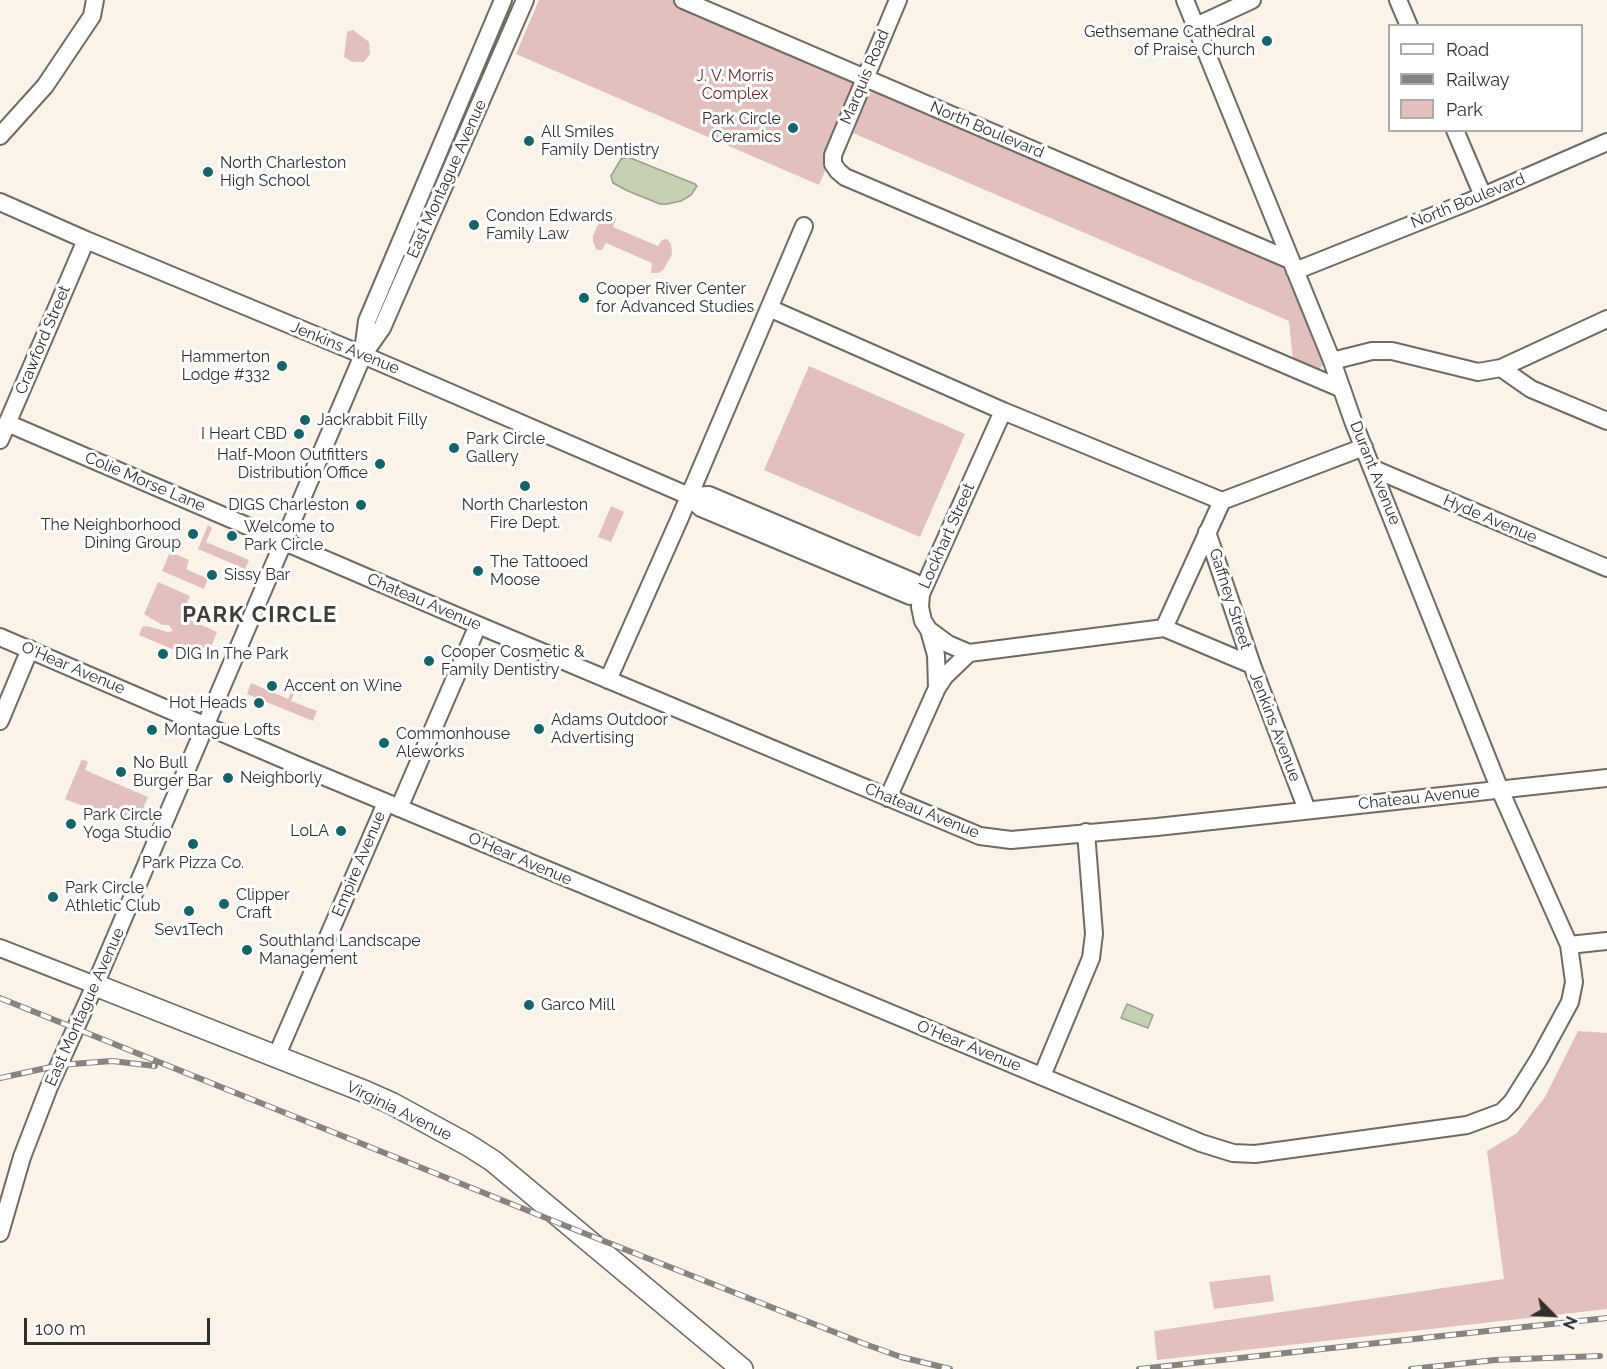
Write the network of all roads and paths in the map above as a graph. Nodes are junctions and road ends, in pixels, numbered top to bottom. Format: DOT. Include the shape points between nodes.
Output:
graph roads {
  1 [pos="95,0"];
  2 [pos="503,0"];
  3 [pos="525,0"];
  4 [pos="683,0"];
  5 [pos="898,0"];
  6 [pos="1185,0"];
  7 [pos="1252,0"];
  8 [pos="1398,0"];
  9 [pos="1408,24"];
  10 [pos="1196,26"];
  11 [pos="865,78"];
  12 [pos="1456,132"];
  13 [pos="0,136"];
  14 [pos="1607,142"];
  15 [pos="1483,195"];
  16 [pos="0,202"];
  17 [pos="804,226"];
  18 [pos="86,240"];
  19 [pos="1293,265"];
  20 [pos="769,308"];
  21 [pos="1607,319"];
  22 [pos="363,355"];
  23 [pos="1332,361"];
  24 [pos="1501,368"];
  25 [pos="1342,389"];
  26 [pos="1003,411"];
  27 [pos="1607,421"];
  28 [pos="8,423"];
  29 [pos="0,440"];
  30 [pos="1364,447"];
  31 [pos="1374,469"];
  32 [pos="689,495"];
  33 [pos="1222,501"];
  34 [pos="1208,532"];
  35 [pos="284,542"];
  36 [pos="1607,568"];
  37 [pos="921,594"];
  38 [pos="478,625"];
  39 [pos="1164,628"];
  40 [pos="929,630"];
  41 [pos="0,637"];
  42 [pos="30,649"];
  43 [pos="969,653"];
  44 [pos="1252,665"];
  45 [pos="608,680"];
  46 [pos="937,688"];
  47 [pos="0,721"];
  48 [pos="206,725"];
  49 [pos="1607,778"];
  50 [pos="1500,790"];
  51 [pos="888,798"];
  52 [pos="392,805"];
  53 [pos="1307,810"];
  54 [pos="1086,832"];
  55 [pos="1607,941"];
  56 [pos="1569,945"];
  57 [pos="0,948"];
  58 [pos="95,985"];
  59 [pos="276,1057"];
  60 [pos="1042,1076"];
  61 [pos="0,1233"];
  62 [pos="742,1369"];
  1 -- 13 [label="street" via="92,16 45,86"];
  2 -- 22 [label="street, East Montague Avenue" via="367,321"];
  3 -- 22 [label="street, East Montague Avenue" via="382,328"];
  4 -- 11 [label="street, North Boulevard"];
  5 -- 11 [label="street, Marquis Road"];
  6 -- 10 [label="street, Durant Avenue"];
  7 -- 10 [label="street"];
  8 -- 9 [label="street"];
  10 -- 19 [label="street, Durant Avenue"];
  11 -- 19 [label="street, North Boulevard"];
  11 -- 25 [label="street, Marquis Road" via="832,155 832,164 845,177"];
  12 -- 15 [label="street"];
  14 -- 15 [label="street, North Boulevard"];
  15 -- 19 [label="street, North Boulevard"];
  16 -- 18 [label="street, Jenkins Avenue"];
  17 -- 20 [label="street"];
  18 -- 22 [label="street, Jenkins Avenue"];
  18 -- 28 [label="street, Crawford Street"];
  19 -- 23 [label="street, Durant Avenue"];
  20 -- 26 [label="street"];
  20 -- 32 [label="street"];
  21 -- 24 [label="street"];
  22 -- 32 [label="street, Jenkins Avenue"];
  22 -- 35 [label="street, East Montague Avenue"];
  23 -- 24 [label="street" via="1372,351 1392,351 1478,372"];
  23 -- 25 [label="street, Durant Avenue"];
  24 -- 27 [label="street" via="1531,389"];
  25 -- 30 [label="street, Durant Avenue"];
  26 -- 33 [label="street"];
  26 -- 37 [label="street, Lockhart Street"];
  28 -- 29 [label="street, Crawford Street"];
  28 -- 35 [label="street, Colie Morse Lane"];
  30 -- 31 [label="street, Durant Avenue"];
  30 -- 33 [label="street"];
  31 -- 36 [label="street, Hyde Avenue"];
  31 -- 50 [label="street, Durant Avenue"];
  32 -- 37 [label="street, Jenkins Avenue" via="701,508 910,596"];
  32 -- 45 [label="street"];
  33 -- 34 [label="street"];
  34 -- 39 [label="street"];
  34 -- 44 [label="street, Gaffney Street"];
  35 -- 38 [label="street, Chateau Avenue"];
  35 -- 48 [label="street, East Montague Avenue"];
  37 -- 40 [label="street, Lockhart Street" via="923,621"];
  38 -- 45 [label="street, Chateau Avenue"];
  38 -- 52 [label="street, Empire Avenue"];
  39 -- 43 [label="street"];
  39 -- 44 [label="street, Jenkins Avenue"];
  40 -- 43 [label="street"];
  40 -- 46 [label="street, Lockhart Street" via="936,655"];
  41 -- 42 [label="street, O'Hear Avenue"];
  42 -- 47 [label="street"];
  42 -- 48 [label="street, O'Hear Avenue"];
  43 -- 46 [label="street"];
  44 -- 53 [label="street, Jenkins Avenue"];
  45 -- 51 [label="street, Chateau Avenue"];
  46 -- 51 [label="street, Lockhart Street"];
  48 -- 52 [label="street, O'Hear Avenue"];
  48 -- 58 [label="street, East Montague Avenue"];
  49 -- 50 [label="street, Chateau Avenue"];
  50 -- 53 [label="street, Chateau Avenue"];
  50 -- 56 [label="street, Durant Avenue"];
  51 -- 54 [label="street, Chateau Avenue" via="980,836 1011,840"];
  52 -- 59 [label="street, Empire Avenue"];
  52 -- 60 [label="street, O'Hear Avenue"];
  53 -- 54 [label="street, Chateau Avenue"];
  54 -- 60 [label="street" via="1094,934 1091,958"];
  55 -- 56 [label="street"];
  56 -- 60 [label="street, O'Hear Avenue" via="1574,982 1570,1002 1539,1059 1502,1112 1467,1125 1256,1154 1233,1153 1196,1142"];
  57 -- 58 [label="street, Virginia Avenue"];
  58 -- 59 [label="main road, Virginia Avenue"];
  58 -- 61 [label="street, East Montague Avenue" via="26,1147"];
  59 -- 62 [label="main road, Virginia Avenue" via="391,1103 468,1144"];
}
